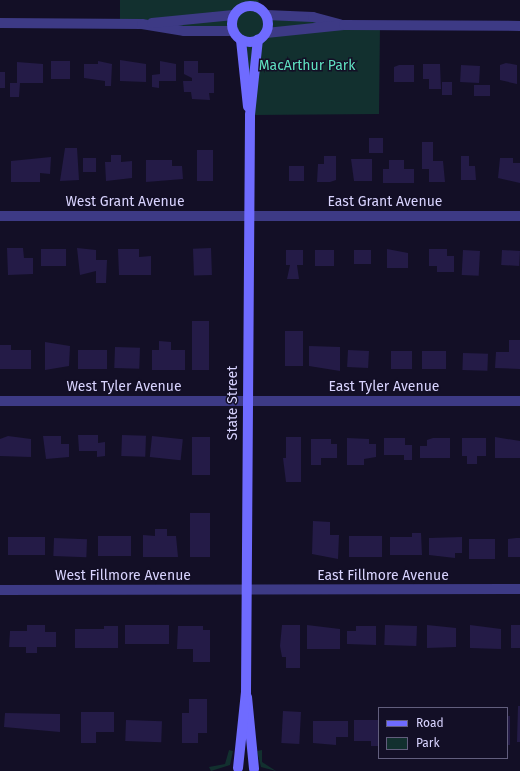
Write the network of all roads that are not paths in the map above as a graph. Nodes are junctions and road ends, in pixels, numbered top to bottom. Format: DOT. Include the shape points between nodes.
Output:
graph roads {
  1 [pos="243,4"];
  2 [pos="261,8"];
  3 [pos="234,15"];
  4 [pos="0,23"];
  5 [pos="142,24"];
  6 [pos="344,25"];
  7 [pos="520,26"];
  8 [pos="234,31"];
  9 [pos="262,36"];
  10 [pos="241,40"];
  11 [pos="250,115"];
  12 [pos="0,216"];
  13 [pos="249,216"];
  14 [pos="520,216"];
  15 [pos="0,401"];
  16 [pos="247,401"];
  17 [pos="520,401"];
  18 [pos="520,589"];
  19 [pos="0,590"];
  20 [pos="247,590"];
  21 [pos="246,692"];
  22 [pos="235,770"];
  23 [pos="256,770"];
  1 -- 2 [label="main road"];
  1 -- 3 [label="main road"];
  2 -- 6 [label="street"];
  2 -- 9 [label="main road"];
  3 -- 5 [label="street"];
  3 -- 8 [label="main road"];
  4 -- 5 [label="street"];
  5 -- 8 [label="street" via="184,31"];
  6 -- 7 [label="street"];
  6 -- 9 [label="street"];
  8 -- 10 [label="main road"];
  9 -- 10 [label="main road"];
  9 -- 11 [label="main road, State Street"];
  10 -- 11 [label="main road, State Street"];
  11 -- 13 [label="main road, State Street"];
  12 -- 13 [label="street, West Grant Avenue"];
  13 -- 14 [label="street, East Grant Avenue"];
  13 -- 16 [label="main road, State Street"];
  15 -- 16 [label="street, West Tyler Avenue"];
  16 -- 17 [label="street, East Tyler Avenue"];
  16 -- 20 [label="main road, State Street"];
  18 -- 20 [label="street, East Fillmore Avenue"];
  19 -- 20 [label="street, West Fillmore Avenue"];
  20 -- 21 [label="main road, State Street"];
  21 -- 22 [label="main road, State Street"];
  21 -- 23 [label="main road, State Street"];
  22 -- 23 [label="main road"];
}
